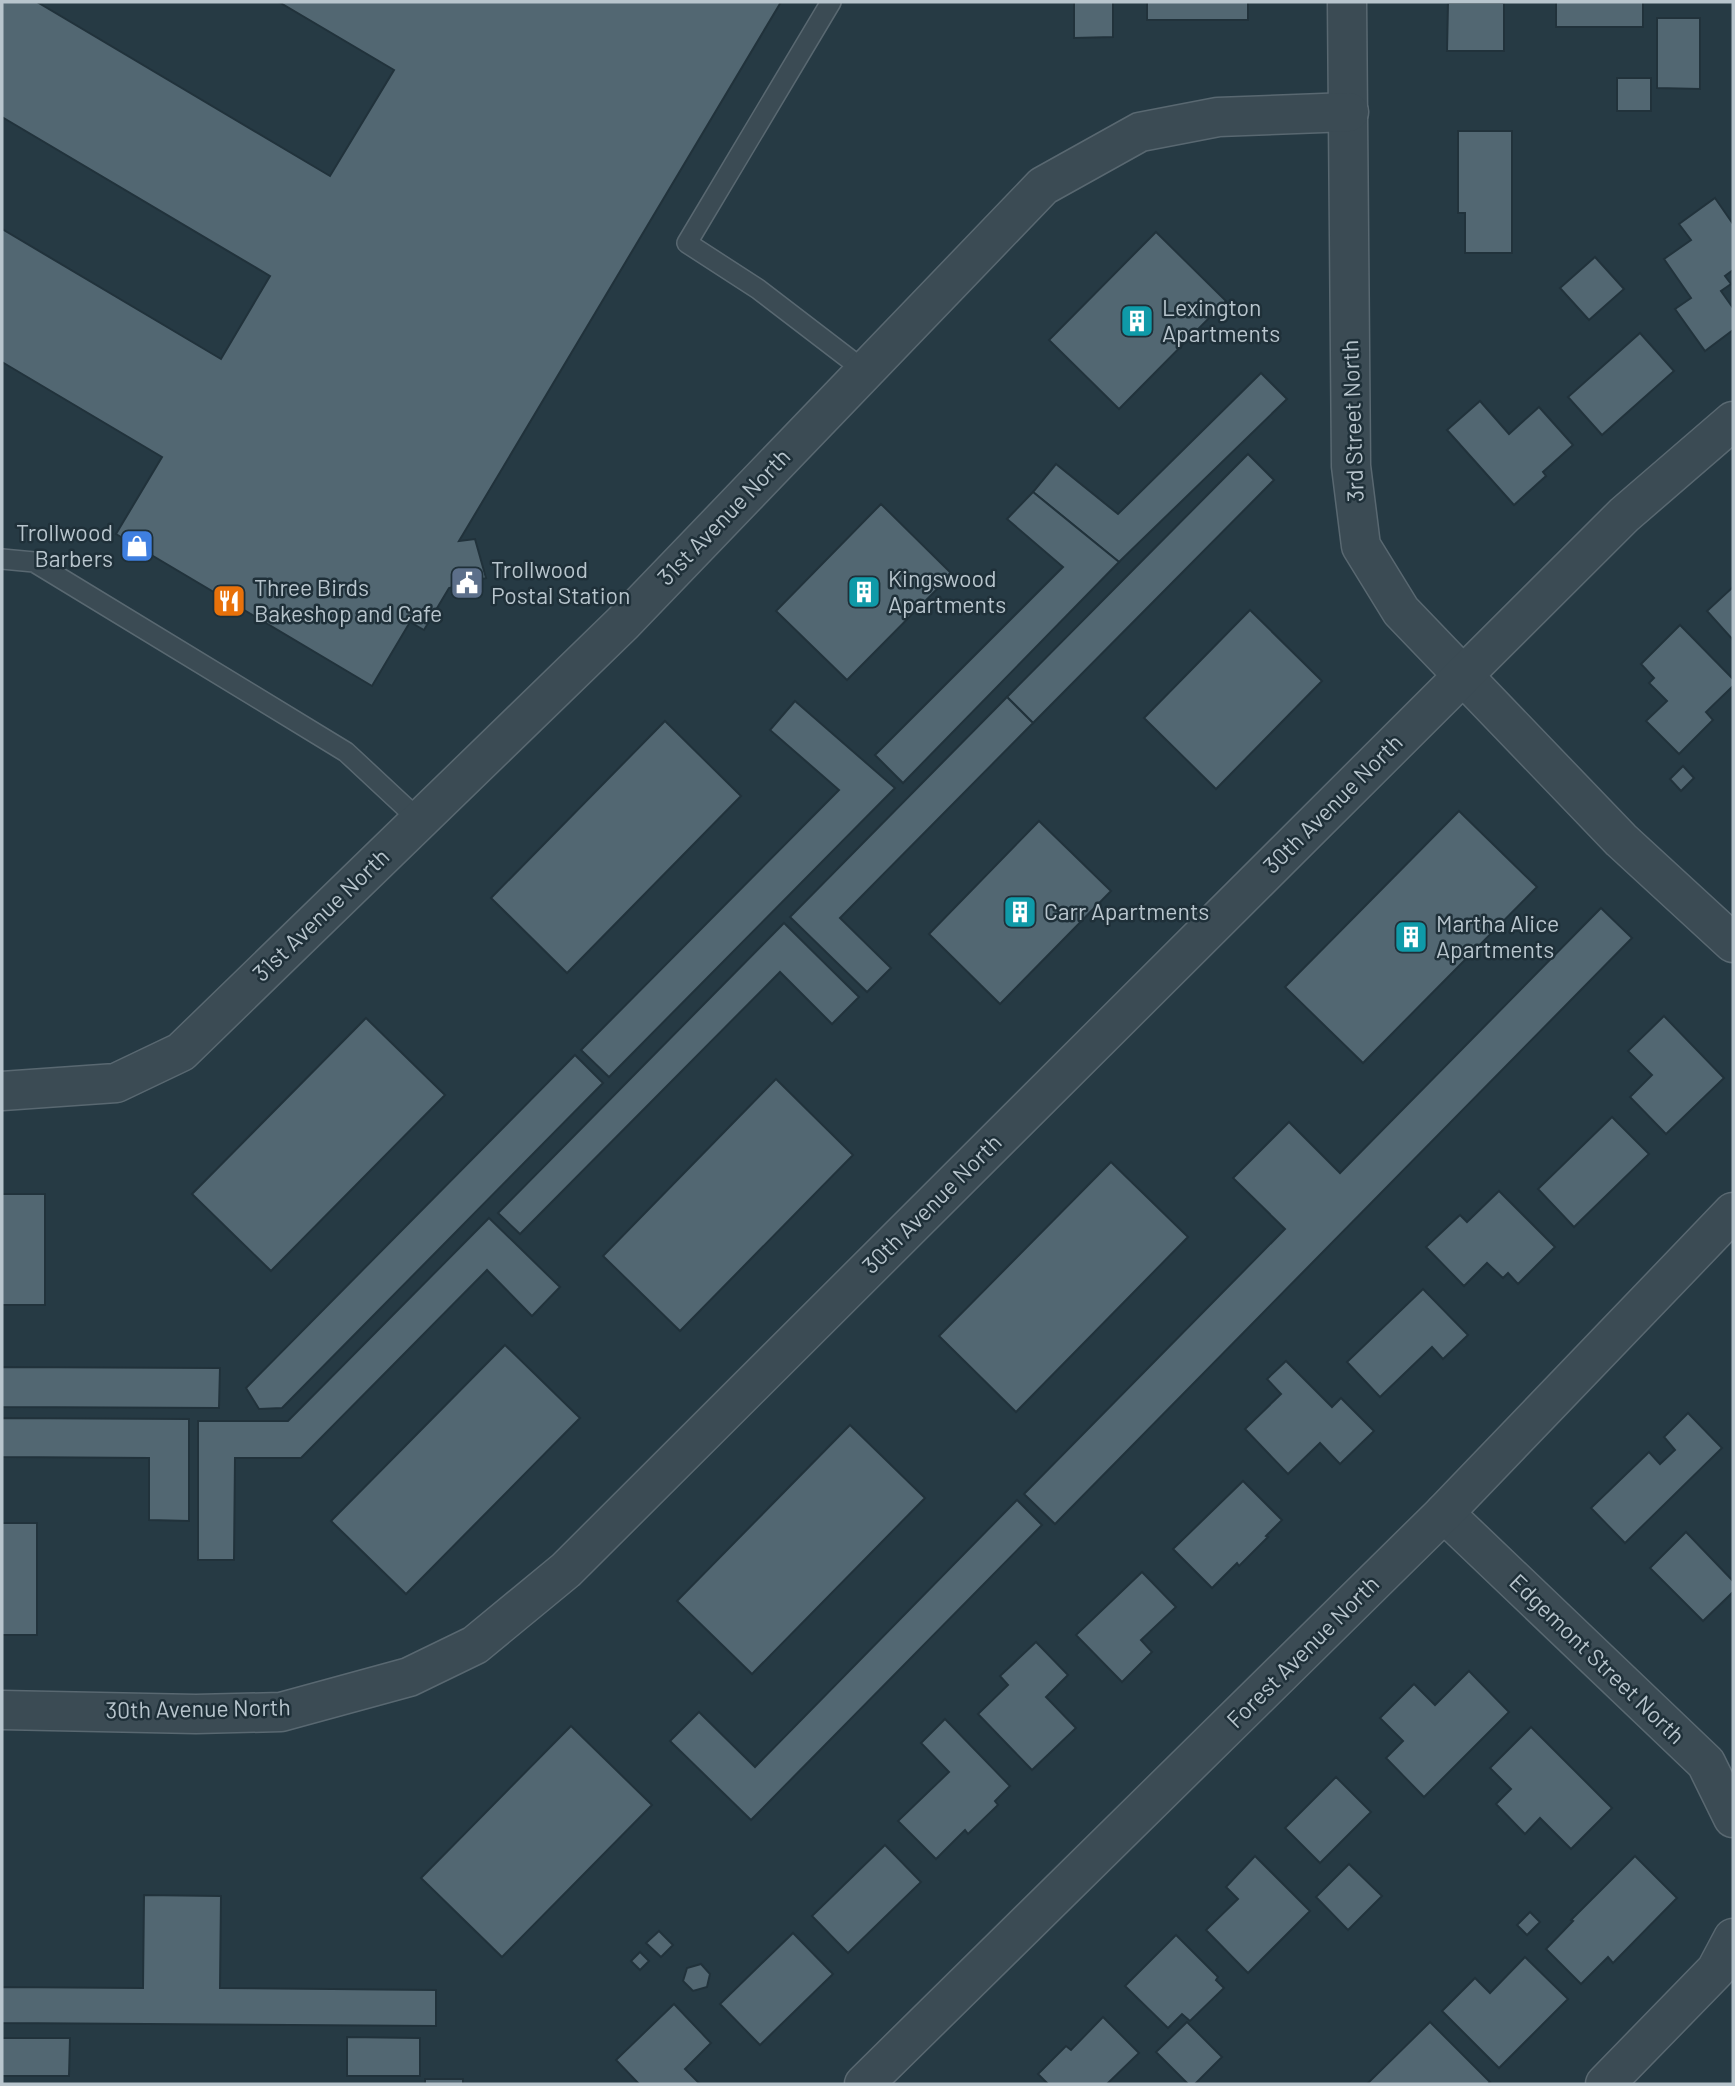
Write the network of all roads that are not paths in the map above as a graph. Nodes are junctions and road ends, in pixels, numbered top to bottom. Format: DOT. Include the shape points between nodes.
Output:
graph roads {
  1 [pos="831,2"];
  2 [pos="1347,2"];
  3 [pos="1349,112"];
  4 [pos="864,371"];
  5 [pos="1733,421"];
  6 [pos="2,559"];
  7 [pos="1462,675"];
  8 [pos="419,821"];
  9 [pos="1733,943"];
  10 [pos="2,1090"];
  11 [pos="1733,1212"];
  12 [pos="1444,1513"];
  13 [pos="2,1710"];
  14 [pos="1733,1818"];
  15 [pos="1733,1938"];
  16 [pos="864,2084"];
  17 [pos="1605,2084"];
  1 -- 4 [label="lane" via="687,243 758,289"];
  2 -- 3 [label="street, 3rd Street North"];
  3 -- 4 [label="street, 31st Avenue North" via="1218,117 1140,132 1043,186"];
  3 -- 7 [label="street, 3rd Street North" via="1351,466 1361,546 1401,611"];
  4 -- 8 [label="street, 31st Avenue North" via="623,623"];
  5 -- 7 [label="street, 30th Avenue North" via="1624,515"];
  6 -- 8 [label="lane" via="34,562 346,752"];
  7 -- 9 [label="street, 3rd Street North" via="1621,840"];
  7 -- 13 [label="street, 30th Avenue North" via="566,1570 475,1645 409,1677 281,1712"];
  8 -- 10 [label="street, 31st Avenue North" via="181,1052 116,1083"];
  11 -- 12 [label="street, Forest Avenue North"];
  12 -- 14 [label="street, Edgemont Street North" via="1706,1763"];
  12 -- 16 [label="street, Forest Avenue North"];
  15 -- 17 [label="street" via="1716,1970"];
}
